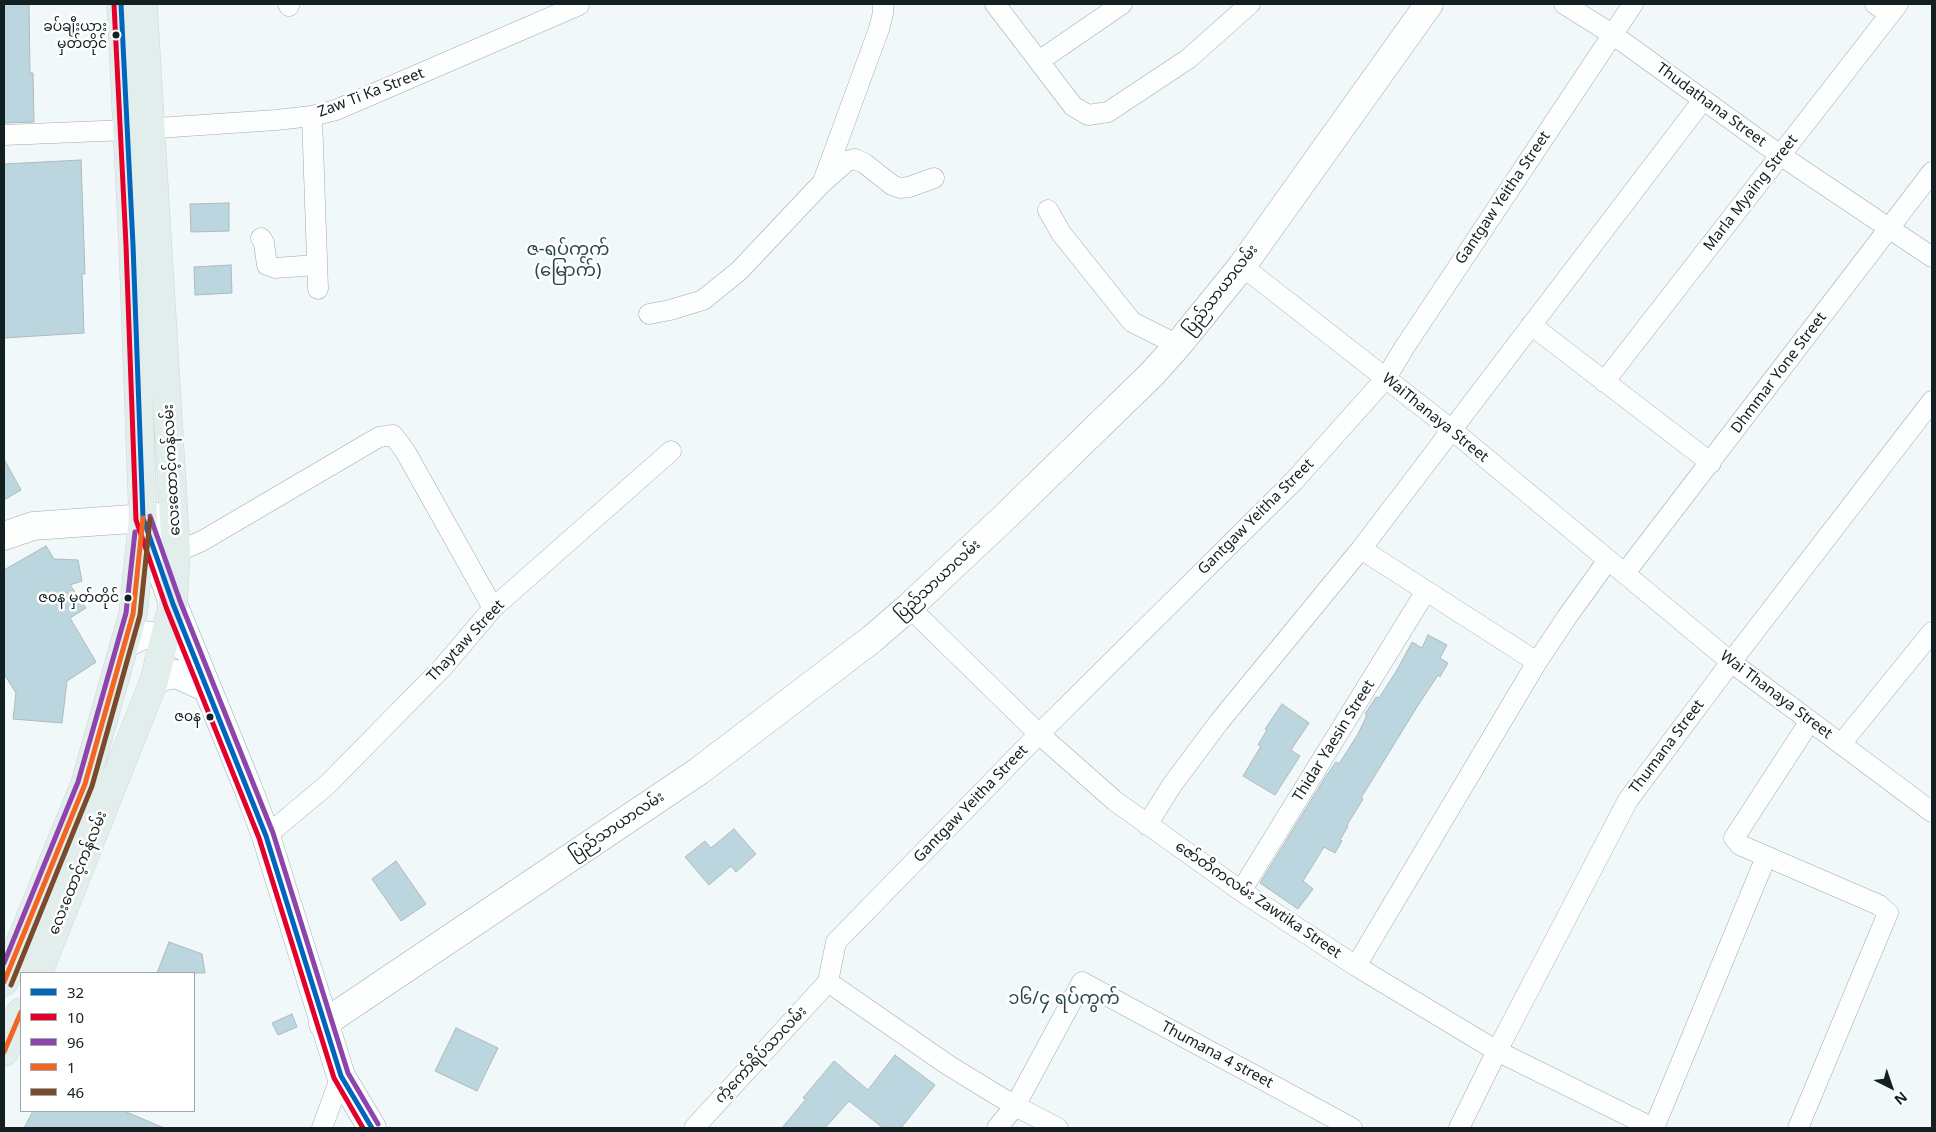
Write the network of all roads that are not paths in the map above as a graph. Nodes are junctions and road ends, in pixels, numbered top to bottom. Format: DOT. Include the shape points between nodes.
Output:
graph roads {
  1 [pos="121,4"];
  2 [pos="143,4"];
  3 [pos="579,4"];
  4 [pos="883,4"];
  5 [pos="995,4"];
  6 [pos="1122,4"];
  7 [pos="1250,4"];
  8 [pos="1429,4"];
  9 [pos="1564,4"];
  10 [pos="1633,4"];
  11 [pos="1888,7"];
  12 [pos="1612,34"];
  13 [pos="1039,61"];
  14 [pos="1703,100"];
  15 [pos="312,116"];
  16 [pos="139,130"];
  17 [pos="4,135"];
  18 [pos="1780,155"];
  19 [pos="1932,172"];
  20 [pos="934,178"];
  21 [pos="822,183"];
  22 [pos="1048,210"];
  23 [pos="1890,228"];
  24 [pos="261,238"];
  25 [pos="145,244"];
  26 [pos="1932,257"];
  27 [pos="316,265"];
  28 [pos="1242,266"];
  29 [pos="318,289"];
  30 [pos="649,314"];
  31 [pos="1531,325"];
  32 [pos="1178,344"];
  33 [pos="1386,378"];
  34 [pos="1604,382"];
  35 [pos="1932,401"];
  36 [pos="1452,430"];
  37 [pos="671,451"];
  38 [pos="1711,462"];
  39 [pos="174,516"];
  40 [pos="143,518"];
  41 [pos="4,536"];
  42 [pos="1362,549"];
  43 [pos="176,552"];
  44 [pos="1608,560"];
  45 [pos="1625,574"];
  46 [pos="1426,591"];
  47 [pos="173,604"];
  48 [pos="909,607"];
  49 [pos="493,608"];
  50 [pos="1932,632"];
  51 [pos="164,637"];
  52 [pos="125,644"];
  53 [pos="1926,652"];
  54 [pos="192,654"];
  55 [pos="1537,662"];
  56 [pos="1730,662"];
  57 [pos="154,681"];
  58 [pos="207,688"];
  59 [pos="1810,721"];
  60 [pos="1039,734"];
  61 [pos="1841,744"];
  62 [pos="1932,812"];
  63 [pos="1147,825"];
  64 [pos="266,836"];
  65 [pos="1766,857"];
  66 [pos="1241,891"];
  67 [pos="1356,966"];
  68 [pos="40,968"];
  69 [pos="9,969"];
  70 [pos="828,982"];
  71 [pos="20,1014"];
  72 [pos="324,1024"];
  73 [pos="1496,1051"];
  74 [pos="4,1052"];
  75 [pos="341,1076"];
  76 [pos="1014,1106"];
  77 [pos="322,1128"];
  78 [pos="372,1128"];
  79 [pos="694,1128"];
  80 [pos="996,1128"];
  81 [pos="1058,1128"];
  82 [pos="1352,1128"];
  83 [pos="1459,1128"];
  84 [pos="1653,1128"];
  85 [pos="1798,1128"];
  1 -- 16 [label="main road, လေးထောင့်ကန်လမ်း"];
  2 -- 16 [label="main road, လေးထောင့်ကန်လမ်း"];
  3 -- 15 [label="street, Zaw Ti Ka Street" via="336,110"];
  4 -- 21 [label="street" via="879,29"];
  5 -- 13 [label="street"];
  6 -- 13 [label="street"];
  7 -- 13 [label="street" via="1188,59 1108,112 1088,115 1073,106"];
  8 -- 28 [label="street, ပြည်သာယာလမ်း"];
  9 -- 12 [label="street, Thudathana Street"];
  10 -- 12 [label="street, Gantgaw Yeitha Street"];
  11 -- 18 [label="street, Marla Myaing Street"];
  12 -- 14 [label="street, Thudathana Street"];
  12 -- 33 [label="street, Gantgaw Yeitha Street"];
  14 -- 18 [label="street, Thudathana Street"];
  14 -- 31 [label="street"];
  15 -- 16 [label="street, Zaw Ti Ka Street"];
  15 -- 27 [label="street"];
  16 -- 17 [label="street, Zaw Ti Ka Street"];
  16 -- 25 [label="main road, လေးထောင့်ကန်လမ်း"];
  18 -- 23 [label="street, Thudathana Street"];
  18 -- 34 [label="street, Marla Myaing Street"];
  19 -- 23 [label="street, Dhmmar Yone Street"];
  20 -- 21 [label="street" via="900,188 855,159 847,161"];
  21 -- 30 [label="street" via="739,271 703,300"];
  22 -- 32 [label="street" via="1061,234 1132,322"];
  23 -- 26 [label="street, Thudathana Street"];
  23 -- 38 [label="street, Dhmmar Yone Street"];
  24 -- 27 [label="street" via="266,265 275,268"];
  25 -- 39 [label="main road, လေးထောင့်ကန်လမ်း"];
  25 -- 40 [label="main road, လေးထောင့်ကန်လမ်း"];
  27 -- 29 [label="street"];
  28 -- 32 [label="street, ပြည်သာယာလမ်း"];
  28 -- 33 [label="street, WaiThanaya Street"];
  31 -- 34 [label="street"];
  31 -- 36 [label="street"];
  32 -- 48 [label="street, ပြည်သာယာလမ်း" via="1152,374"];
  33 -- 36 [label="street, WaiThanaya Street"];
  33 -- 60 [label="street, Gantgaw Yeitha Street" via="1294,481"];
  34 -- 38 [label="street"];
  35 -- 56 [label="street, Thumana Street"];
  36 -- 42 [label="street"];
  36 -- 44 [label="street, WaiThanaya Street"];
  37 -- 49 [label="street, Thaytaw Street"];
  38 -- 45 [label="street, Dhmmar Yone Street"];
  39 -- 40 [label="street"];
  39 -- 43 [label="main road, လေးထောင့်ကန်လမ်း"];
  40 -- 41 [label="street" via="33,526"];
  40 -- 47 [label="street"];
  40 -- 52 [label="main road, လေးထောင့်ကန်လမ်း" via="133,614"];
  42 -- 46 [label="street"];
  42 -- 63 [label="street" via="1220,722 1172,785"];
  43 -- 47 [label="main road, လေးထောင့်ကန်လမ်း"];
  43 -- 49 [label="street" via="202,541 379,437 393,435"];
  44 -- 45 [label="street, WaiThanaya Street"];
  44 -- 55 [label="street"];
  45 -- 56 [label="street, Wai Thanaya Street"];
  46 -- 55 [label="street"];
  46 -- 66 [label="street, Thidar Yaesin Street"];
  47 -- 51 [label="main road, လေးထောင့်ကန်လမ်း"];
  47 -- 54 [label="street"];
  48 -- 60 [label="street, ဇော်တိကလမ်း Zawtika Street"];
  48 -- 72 [label="street, ပြည်သာယာလမ်း" via="872,640 699,771"];
  49 -- 64 [label="street, Thaytaw Street" via="443,667 328,785"];
  50 -- 53 [label="street"];
  51 -- 52 [label="street" via="143,635"];
  51 -- 54 [label="street" via="178,642"];
  51 -- 57 [label="main road, လေးထောင့်ကန်လမ်း"];
  52 -- 69 [label="main road, လေးထောင့်ကန်လမ်း" via="85,784"];
  53 -- 61 [label="street"];
  54 -- 58 [label="street"];
  55 -- 67 [label="street"];
  56 -- 59 [label="street, Wai Thanaya Street"];
  56 -- 73 [label="street, Thumana Street" via="1628,800"];
  57 -- 58 [label="street" via="176,674"];
  57 -- 68 [label="main road, လေးထောင့်ကန်လမ်း"];
  58 -- 64 [label="street"];
  59 -- 61 [label="street, Wai Thanaya Street"];
  59 -- 65 [label="street" via="1734,838 1740,845"];
  60 -- 63 [label="street, ဇော်တိကလမ်း Zawtika Street" via="1115,802"];
  60 -- 70 [label="street, Gantgaw Yeitha Street" via="836,942"];
  61 -- 62 [label="street, Wai Thanaya Street"];
  63 -- 66 [label="street, ဇော်တိကလမ်း Zawtika Street"];
  64 -- 72 [label="street"];
  65 -- 84 [label="street"];
  65 -- 85 [label="street" via="1879,905 1888,913"];
  66 -- 67 [label="street, ဇော်တိကလမ်း Zawtika Street"];
  67 -- 73 [label="street, ဇော်တိကလမ်း Zawtika Street"];
  68 -- 69 [label="street"];
  70 -- 76 [label="street"];
  70 -- 79 [label="street, ကံ့ကော်ရိပ်သာလမ်း"];
  71 -- 74 [label="main road"];
  72 -- 75 [label="street"];
  73 -- 83 [label="street, Thumana Street"];
  73 -- 84 [label="street, ဇော်တိကလမ်း Zawtika Street"];
  75 -- 77 [label="street"];
  75 -- 78 [label="street"];
  76 -- 80 [label="street"];
  76 -- 81 [label="street"];
  76 -- 82 [label="street, Thumana 4 street" via="1082,982"];
}
